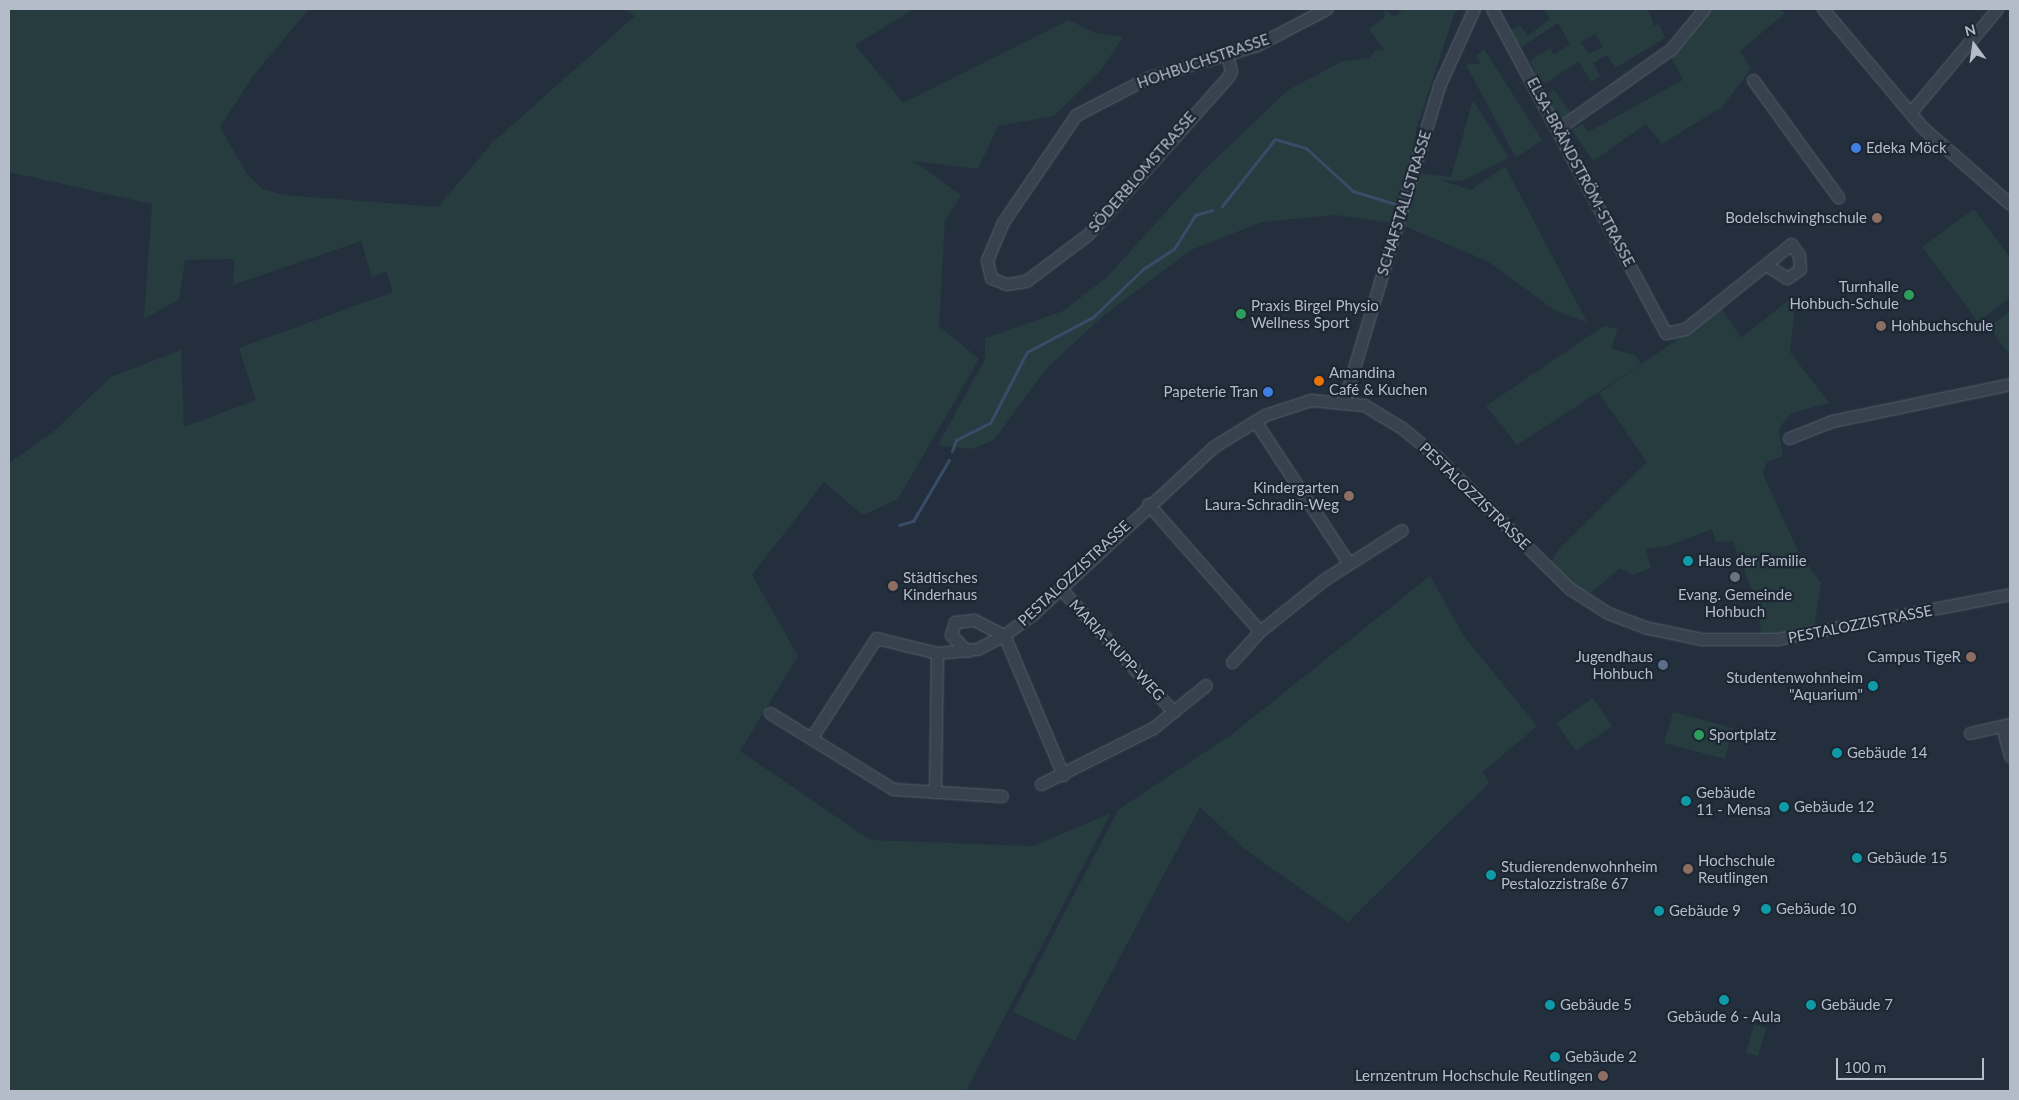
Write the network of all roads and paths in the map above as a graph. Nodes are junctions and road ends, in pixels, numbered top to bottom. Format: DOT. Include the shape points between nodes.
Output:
graph roads {
  1 [pos="1326,9"];
  2 [pos="1474,9"];
  3 [pos="1492,9"];
  4 [pos="1704,9"];
  5 [pos="1823,9"];
  6 [pos="1997,9"];
  7 [pos="1227,54"];
  8 [pos="1753,80"];
  9 [pos="1910,114"];
  10 [pos="1559,128"];
  11 [pos="1059,134"];
  12 [pos="1838,197"];
  13 [pos="2010,204"];
  14 [pos="1766,265"];
  15 [pos="2010,384"];
  16 [pos="1344,401"];
  17 [pos="1255,421"];
  18 [pos="1789,438"];
  19 [pos="1148,504"];
  20 [pos="1402,530"];
  21 [pos="1348,562"];
  22 [pos="1060,588"];
  23 [pos="2010,594"];
  24 [pos="1260,631"];
  25 [pos="1004,635"];
  26 [pos="966,651"];
  27 [pos="937,654"];
  28 [pos="1232,662"];
  29 [pos="1206,685"];
  30 [pos="1174,712"];
  31 [pos="770,713"];
  32 [pos="2006,725"];
  33 [pos="1970,733"];
  34 [pos="812,737"];
  35 [pos="2010,756"];
  36 [pos="1063,775"];
  37 [pos="1041,784"];
  38 [pos="935,792"];
  39 [pos="1002,796"];
  1 -- 7 [label="street, HOHBUCHSTRASSE" via="1281,35"];
  2 -- 16 [label="street, SCHAFSTALLSTRASSE" via="1439,86"];
  3 -- 10 [label="street, ELSA-BRÄNDSTRÖM-STRASSE"];
  4 -- 10 [label="street" via="1671,49"];
  5 -- 9 [label="street"];
  6 -- 9 [label="street"];
  7 -- 11 [label="street, HOHBUCHSTRASSE" via="1135,84 1082,111"];
  7 -- 11 [label="street, SÖDERBLOMSTRASSE" via="1231,72 1227,78 1096,226 1030,278 1014,284 997,283 987,265 993,241"];
  8 -- 12 [label="street"];
  9 -- 13 [label="street"];
  10 -- 14 [label="street, ELSA-BRÄNDSTRÖM-STRASSE" via="1668,335 1685,329"];
  15 -- 18 [label="street" via="1832,421"];
  16 -- 17 [label="street, PESTALOZZISTRASSE" via="1310,400"];
  16 -- 23 [label="street, PESTALOZZISTRASSE" via="1372,410 1427,448 1578,595 1644,628 1701,639 1777,639"];
  17 -- 19 [label="street, PESTALOZZISTRASSE" via="1213,448"];
  17 -- 21 [label="street"];
  19 -- 22 [label="street, PESTALOZZISTRASSE"];
  19 -- 24 [label="street"];
  20 -- 21 [label="street"];
  21 -- 24 [label="street"];
  22 -- 25 [label="street, PESTALOZZISTRASSE"];
  22 -- 30 [label="street, MARIA-RUPP-WEG"];
  24 -- 28 [label="street"];
  25 -- 26 [label="street, PESTALOZZISTRASSE"];
  25 -- 26 [label="street, PESTALOZZISTRASSE" via="974,620 955,622 952,635"];
  25 -- 36 [label="street"];
  26 -- 27 [label="street, PESTALOZZISTRASSE"];
  27 -- 34 [label="street, PESTALOZZISTRASSE" via="876,638"];
  27 -- 38 [label="street"];
  29 -- 30 [label="street, MARIA-RUPP-WEG"];
  30 -- 36 [label="street, MARIA-RUPP-WEG" via="1152,728"];
  31 -- 34 [label="street"];
  32 -- 33 [label="street"];
  32 -- 35 [label="street"];
  34 -- 38 [label="street" via="893,789"];
  36 -- 37 [label="street, MARIA-RUPP-WEG"];
  38 -- 39 [label="street"];
}
